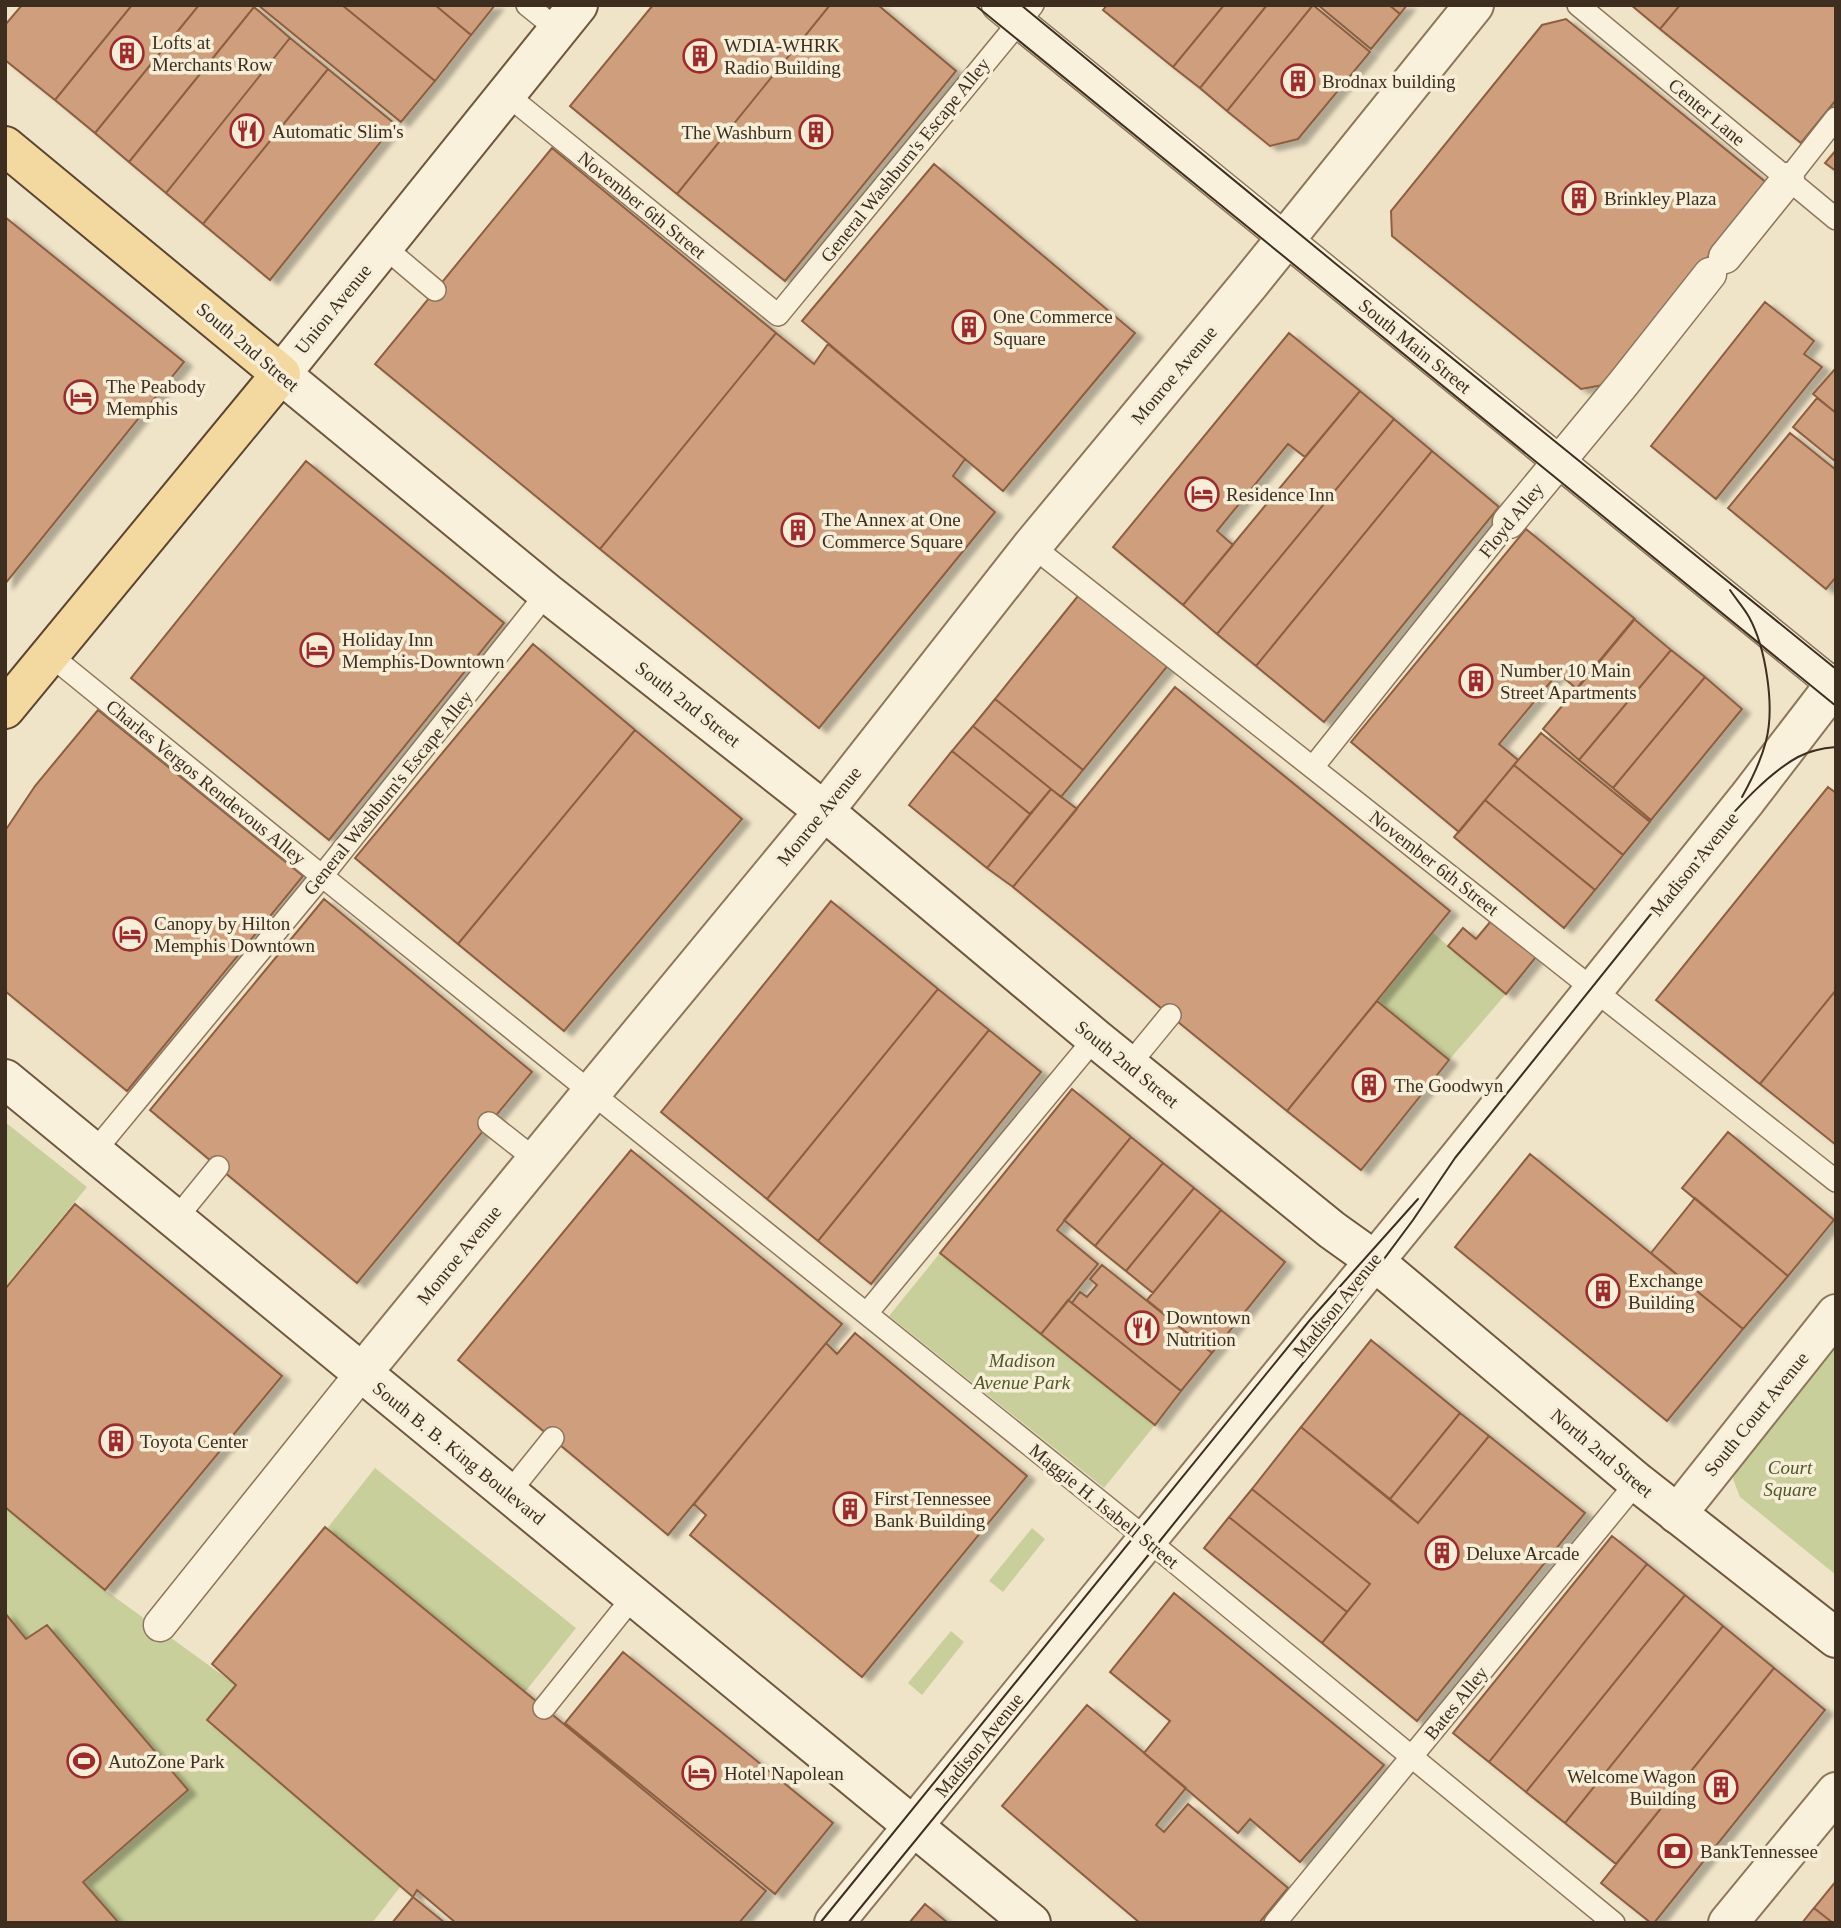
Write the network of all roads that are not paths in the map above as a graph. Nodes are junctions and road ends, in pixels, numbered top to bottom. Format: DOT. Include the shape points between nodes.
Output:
graph roads {
  1 [pos="527,5"];
  2 [pos="1475,5"];
  3 [pos="1578,5"];
  4 [pos="1017,11"];
  5 [pos="568,18"];
  6 [pos="506,94"];
  7 [pos="1836,118"];
  8 [pos="5,146"];
  9 [pos="1788,179"];
  10 [pos="1836,219"];
  11 [pos="1285,239"];
  12 [pos="383,246"];
  13 [pos="435,290"];
  14 [pos="778,315"];
  15 [pos="281,373"];
  16 [pos="1558,462"];
  17 [pos="1509,522"];
  18 [pos="1032,546"];
  19 [pos="547,593"];
  20 [pos="50,655"];
  21 [pos="1835,685"];
  22 [pos="5,709"];
  23 [pos="1313,767"];
  24 [pos="824,811"];
  25 [pos="322,876"];
  26 [pos="1593,989"];
  27 [pos="1170,1015"];
  28 [pos="1095,1038"];
  29 [pos="1129,1065"];
  30 [pos="5,1079"];
  31 [pos="592,1092"];
  32 [pos="489,1123"];
  33 [pos="94,1152"];
  34 [pos="536,1160"];
  35 [pos="218,1167"];
  36 [pos="1836,1181"];
  37 [pos="175,1220"];
  38 [pos="1373,1261"];
  39 [pos="867,1313"];
  40 [pos="1836,1314"];
  41 [pos="362,1373"];
  42 [pos="553,1438"];
  43 [pos="1637,1482"];
  44 [pos="508,1494"];
  45 [pos="1677,1514"];
  46 [pos="1146,1540"];
  47 [pos="634,1597"];
  48 [pos="160,1625"];
  49 [pos="1836,1638"];
  50 [pos="544,1708"];
  51 [pos="1412,1756"];
  52 [pos="1836,1792"];
  53 [pos="913,1826"];
  54 [pos="834,1923"];
  55 [pos="1031,1923"];
  56 [pos="1275,1923"];
  57 [pos="1614,1923"];
  58 [pos="1728,1923"];
  1 -- 5 [label="lane"];
  2 -- 11 [label="main road, Monroe Avenue"];
  3 -- 9 [label="lane, Center Lane"];
  4 -- 11 [label="street, South Main Street"];
  4 -- 14 [label="lane, General Washburn's Escape Alley"];
  5 -- 6 [label="main road, Union Avenue"];
  6 -- 12 [label="main road, Union Avenue"];
  6 -- 14 [label="lane, November 6th Street"];
  7 -- 9 [label="lane, Floyd Alley"];
  8 -- 15 [label="main road, South 2nd Street"];
  9 -- 10 [label="lane, Center Lane"];
  9 -- 16 [label="street, Floyd Alley"];
  11 -- 16 [label="street, South Main Street"];
  11 -- 18 [label="main road, Monroe Avenue"];
  12 -- 13 [label="lane"];
  12 -- 15 [label="main road, Union Avenue"];
  15 -- 19 [label="main road, South 2nd Street"];
  15 -- 20 [label="main road, Union Avenue"];
  16 -- 17 [label="street, Floyd Alley"];
  16 -- 21 [label="street, South Main Street"];
  17 -- 23 [label="lane, Floyd Alley"];
  18 -- 23 [label="lane, November 6th Street"];
  18 -- 24 [label="main road, Monroe Avenue"];
  19 -- 24 [label="main road, South 2nd Street"];
  19 -- 25 [label="lane, General Washburn's Escape Alley"];
  20 -- 22 [label="main road, Union Avenue"];
  20 -- 25 [label="lane, Charles Vergos Rendevous Alley"];
  21 -- 26 [label="main road, Madison Avenue"];
  23 -- 26 [label="lane, November 6th Street"];
  24 -- 28 [label="main road, South 2nd Street"];
  24 -- 31 [label="main road, Monroe Avenue"];
  25 -- 31 [label="lane, Charles Vergos Rendevous Alley"];
  25 -- 33 [label="lane, General Washburn's Escape Alley"];
  26 -- 36 [label="lane, November 6th Street"];
  26 -- 38 [label="main road, Madison Avenue"];
  27 -- 29 [label="lane"];
  28 -- 29 [label="main road, South 2nd Street"];
  28 -- 39 [label="lane"];
  29 -- 38 [label="main road, South 2nd Street"];
  30 -- 33 [label="main road, South B. B. King Boulevard"];
  31 -- 34 [label="main road, Monroe Avenue"];
  31 -- 39 [label="lane, Maggie H. Isabell Street"];
  32 -- 34 [label="lane"];
  33 -- 37 [label="main road, South B. B. King Boulevard"];
  34 -- 41 [label="main road, Monroe Avenue"];
  35 -- 37 [label="lane"];
  37 -- 41 [label="main road, South B. B. King Boulevard"];
  38 -- 43 [label="main road, North 2nd Street"];
  38 -- 46 [label="main road, Madison Avenue"];
  39 -- 46 [label="lane, Maggie H. Isabell Street"];
  40 -- 45 [label="main road, South Court Avenue"];
  41 -- 44 [label="main road, South B. B. King Boulevard"];
  41 -- 48 [label="street, Monroe Avenue"];
  42 -- 44 [label="lane"];
  43 -- 45 [label="main road, North 2nd Street"];
  43 -- 51 [label="lane, Bates Alley"];
  44 -- 47 [label="main road, South B. B. King Boulevard"];
  45 -- 49 [label="main road, North 2nd Street"];
  46 -- 51 [label="lane, Maggie H. Isabell Street"];
  46 -- 53 [label="main road, Madison Avenue"];
  47 -- 50 [label="lane"];
  47 -- 53 [label="main road, South B. B. King Boulevard"];
  51 -- 56 [label="lane, Bates Alley"];
  51 -- 57 [label="lane, Maggie H. Isabell Street"];
  52 -- 58 [label="main road"];
  53 -- 54 [label="main road, Madison Avenue"];
  53 -- 55 [label="main road, South B. B. King Boulevard"];
}
